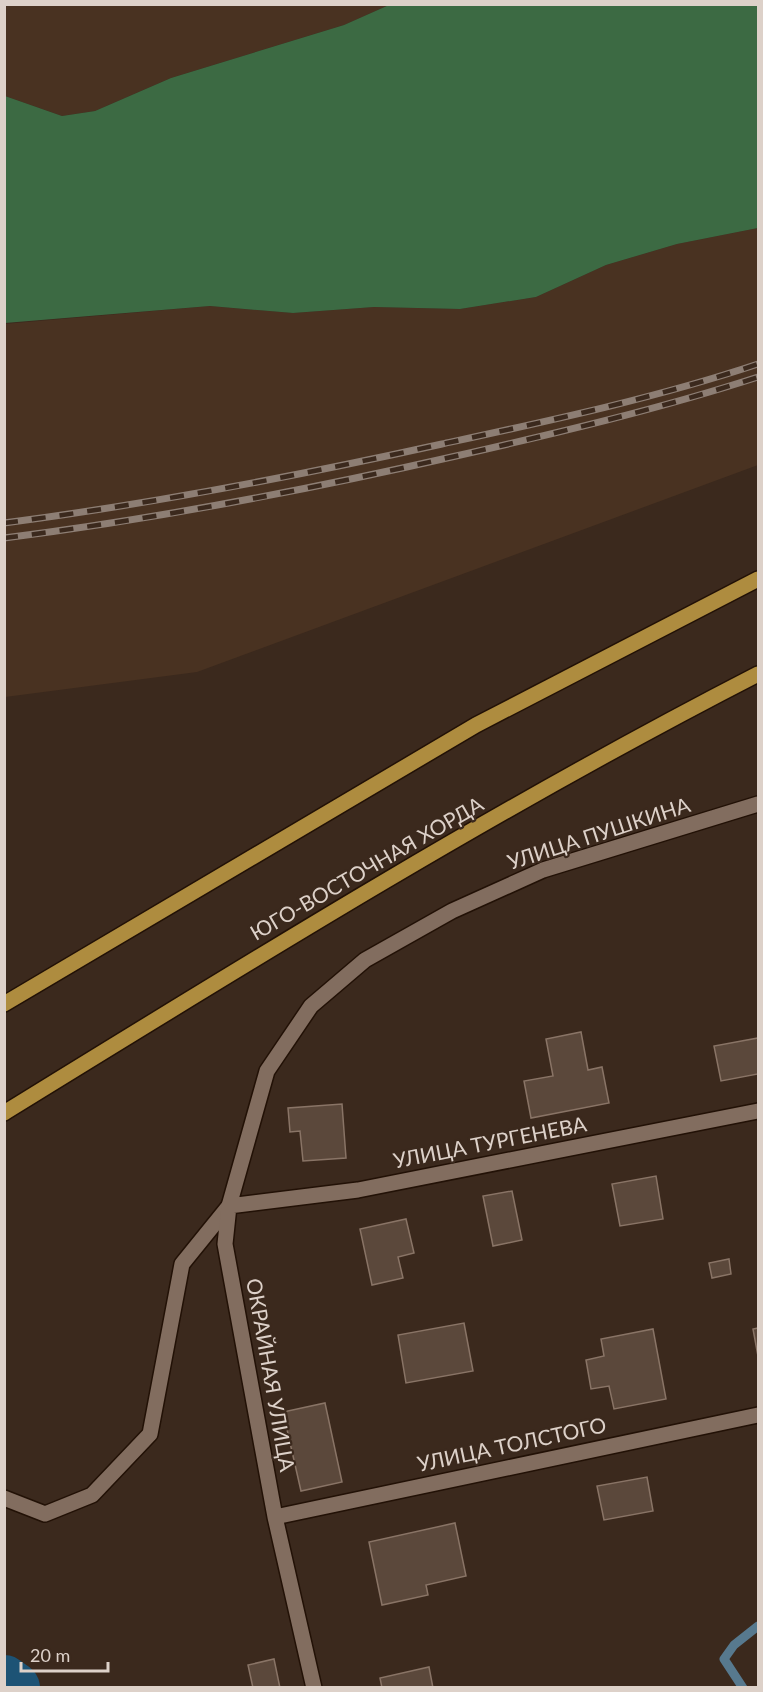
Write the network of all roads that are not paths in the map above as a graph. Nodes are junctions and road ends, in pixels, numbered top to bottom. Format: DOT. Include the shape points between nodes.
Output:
graph roads {
  1 [pos="759,579"];
  2 [pos="759,674"];
  3 [pos="759,804"];
  4 [pos="4,1004"];
  5 [pos="267,1071"];
  6 [pos="759,1111"];
  7 [pos="4,1113"];
  8 [pos="229,1206"];
  9 [pos="759,1415"];
  10 [pos="4,1498"];
  11 [pos="275,1517"];
  12 [pos="314,1688"];
  1 -- 4 [label="main road" via="476,725"];
  2 -- 7 [label="main road, ЮГО-ВОСТОЧНАЯ ХОРДА" via="323,916"];
  3 -- 5 [label="street, УЛИЦА ПУШКИНА" via="543,870 452,911 365,960 311,1006"];
  5 -- 8 [label="street, ОКРАЙНАЯ УЛИЦА"];
  6 -- 8 [label="street, УЛИЦА ТУРГЕНЕВА" via="358,1190"];
  8 -- 10 [label="street" via="182,1264 150,1434 92,1495 45,1514"];
  8 -- 11 [label="street, ОКРАЙНАЯ УЛИЦА" via="225,1244"];
  9 -- 11 [label="street, УЛИЦА ТОЛСТОГО"];
  11 -- 12 [label="street, ОКРАЙНАЯ УЛИЦА"];
}
